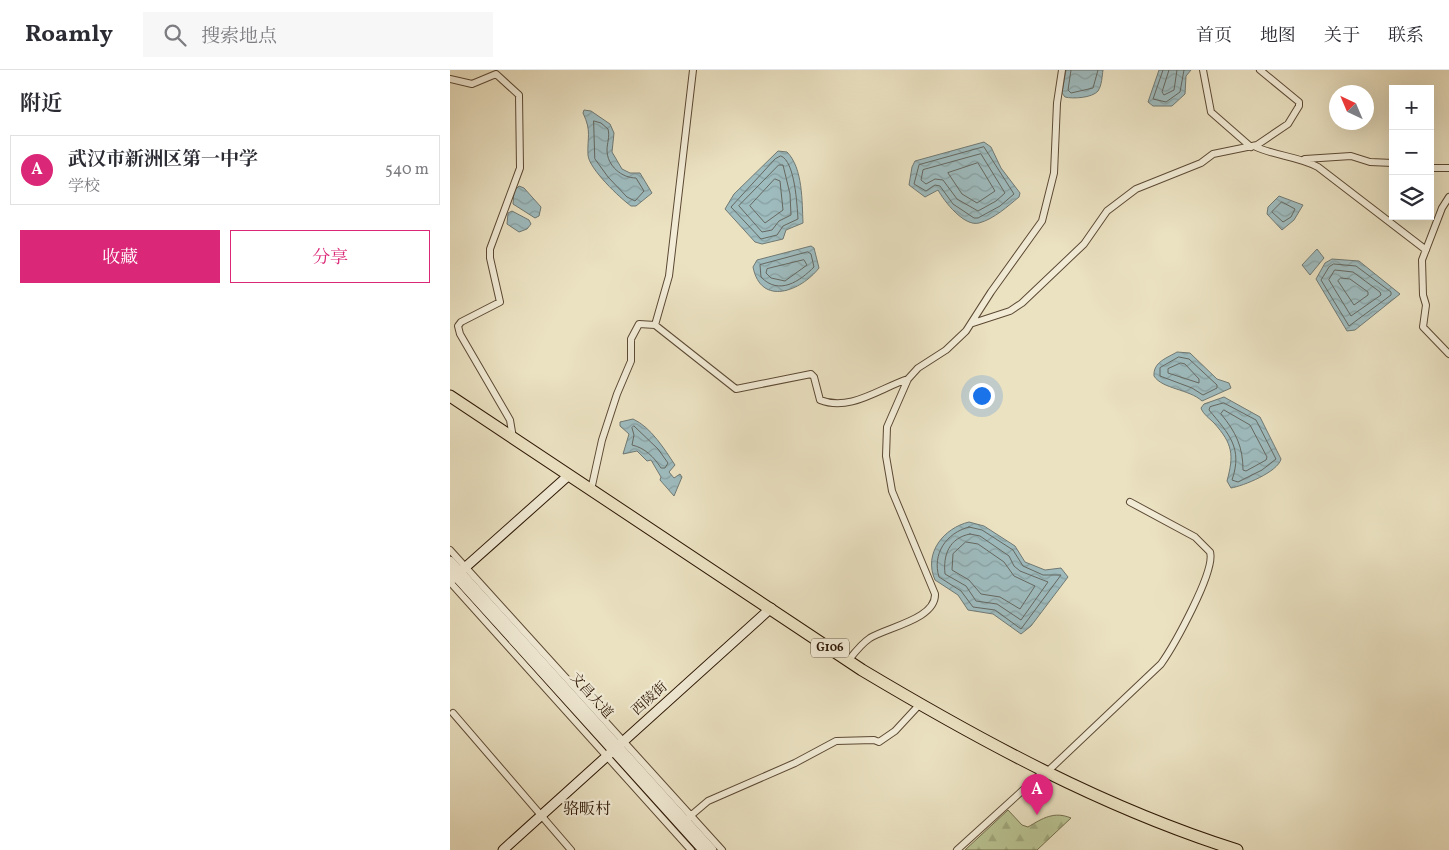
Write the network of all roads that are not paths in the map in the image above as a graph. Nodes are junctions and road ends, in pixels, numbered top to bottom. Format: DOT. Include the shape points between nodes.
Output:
graph roads {
  1 [pos="693,70"];
  2 [pos="1062,70"];
  3 [pos="1203,70"];
  4 [pos="1260,70"];
  5 [pos="450,79"];
  6 [pos="1252,146"];
  7 [pos="1304,159"];
  8 [pos="1389,163"];
  9 [pos="1434,168"];
  10 [pos="1449,168"];
  11 [pos="1449,197"];
  12 [pos="1426,250"];
  13 [pos="973,323"];
  14 [pos="655,325"];
  15 [pos="1449,354"];
  16 [pos="908,379"];
  17 [pos="450,396"];
  18 [pos="513,438"];
  19 [pos="569,475"];
  20 [pos="591,490"];
  21 [pos="1130,502"];
  22 [pos="450,550"];
  23 [pos="450,561"];
  24 [pos="455,575"];
  25 [pos="771,608"];
  26 [pos="848,661"];
  27 [pos="920,704"];
  28 [pos="453,713"];
  29 [pos="616,748"];
  30 [pos="1046,772"];
  31 [pos="541,816"];
  32 [pos="688,818"];
  33 [pos="503,850"];
  34 [pos="571,850"];
  35 [pos="691,850"];
  36 [pos="704,850"];
  37 [pos="712,850"];
  38 [pos="722,850"];
  39 [pos="957,850"];
  40 [pos="1237,850"];
  1 -- 14 [label="street" via="669,276"];
  2 -- 13 [label="street" via="1057,103 1056,163 1045,215"];
  3 -- 6 [label="street" via="1211,112"];
  4 -- 6 [label="street" via="1284,88 1299,102 1299,106 1288,124"];
  5 -- 18 [label="street" via="472,84 496,74 519,95 520,168 490,249 500,302 458,326 510,420"];
  6 -- 7 [label="street"];
  6 -- 13 [label="street" via="1213,154 1201,163 1136,189 1107,211 1084,244 1028,298 1010,310"];
  7 -- 8 [label="street" via="1351,156 1370,162"];
  7 -- 12 [label="street" via="1336,178"];
  9 -- 10 [label="street"];
  11 -- 12 [label="street"];
  12 -- 15 [label="street" via="1422,260 1426,305 1423,327"];
  13 -- 16 [label="street" via="952,345 918,368"];
  14 -- 16 [label="street" via="736,388 811,374 820,400 849,402"];
  14 -- 20 [label="street" via="639,324 631,339 631,361 602,440"];
  16 -- 26 [label="street" via="886,427 887,468 892,491 935,600 926,612 866,640"];
  17 -- 18 [label="highway, G106"];
  18 -- 19 [label="highway, G106"];
  19 -- 20 [label="highway, G106"];
  19 -- 24 [label="main road"];
  20 -- 25 [label="highway, G106"];
  21 -- 30 [label="street" via="1198,540 1210,552 1209,570 1161,664"];
  22 -- 24 [label="street"];
  23 -- 24 [label="main road, 文昌大道"];
  24 -- 29 [label="main road, 文昌大道"];
  24 -- 29 [label="street"];
  25 -- 26 [label="highway, G106"];
  25 -- 29 [label="main road, 西陵街"];
  26 -- 27 [label="highway, G106"];
  27 -- 30 [label="highway, G106"];
  27 -- 32 [label="street" via="895,731 879,742 836,741 795,763 708,801"];
  28 -- 31 [label="street"];
  29 -- 31 [label="main road, 西陵街"];
  29 -- 32 [label="main road, 文昌大道"];
  29 -- 35 [label="street"];
  29 -- 36 [label="main road, 文昌大道"];
  30 -- 39 [label="street"];
  30 -- 40 [label="highway, G106" via="1143,816"];
  31 -- 33 [label="main road, 西陵街"];
  31 -- 34 [label="street"];
  32 -- 37 [label="main road, 文昌大道"];
  32 -- 38 [label="street"];
}
